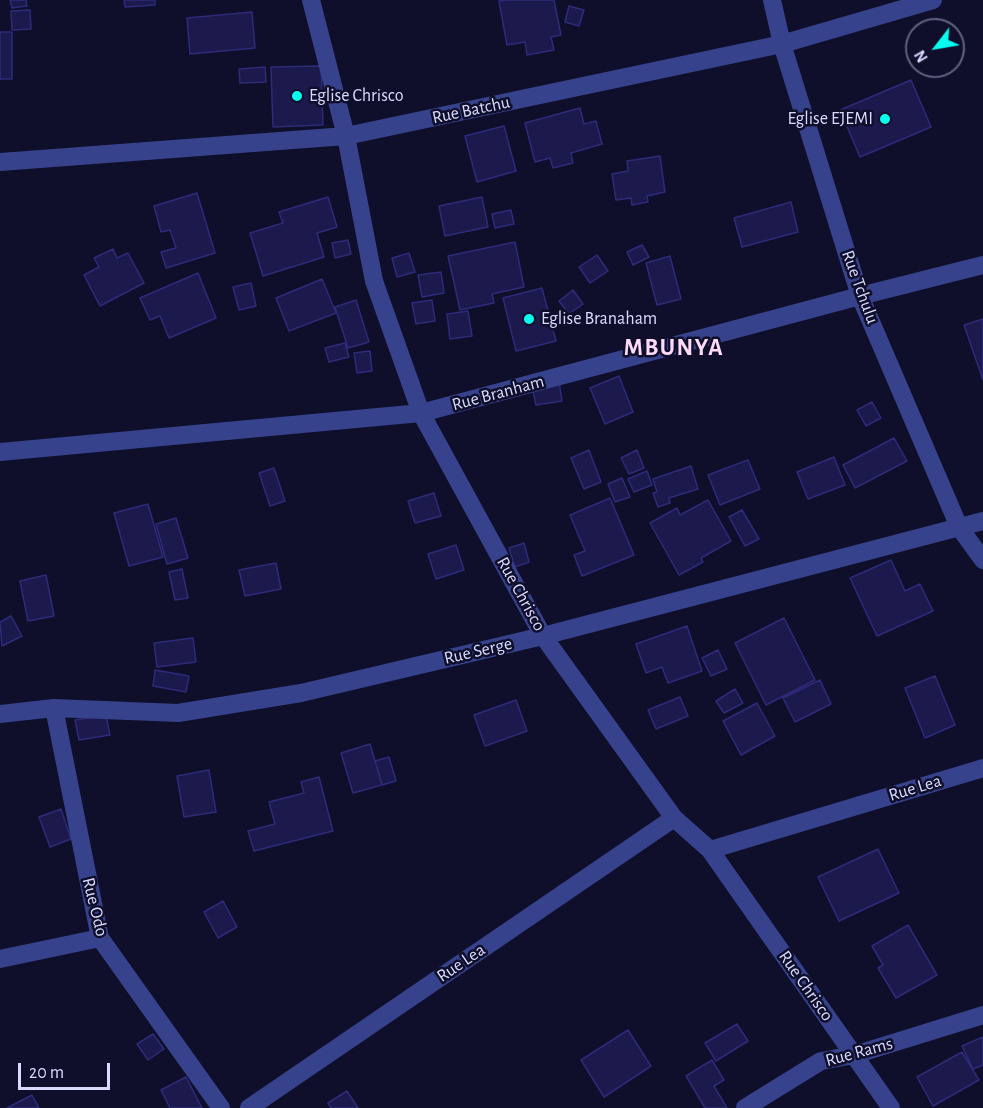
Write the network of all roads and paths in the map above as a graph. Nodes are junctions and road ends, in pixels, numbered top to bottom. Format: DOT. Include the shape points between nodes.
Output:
graph roads {
  1 [pos="311,0"];
  2 [pos="772,0"];
  3 [pos="933,0"];
  4 [pos="782,44"];
  5 [pos="346,136"];
  6 [pos="0,162"];
  7 [pos="983,265"];
  8 [pos="860,296"];
  9 [pos="422,413"];
  10 [pos="0,452"];
  11 [pos="983,521"];
  12 [pos="959,527"];
  13 [pos="983,560"];
  14 [pos="543,636"];
  15 [pos="54,708"];
  16 [pos="0,714"];
  17 [pos="983,768"];
  18 [pos="674,818"];
  19 [pos="710,850"];
  20 [pos="100,938"];
  21 [pos="0,959"];
  22 [pos="983,1015"];
  23 [pos="854,1055"];
  24 [pos="221,1108"];
  25 [pos="249,1108"];
  26 [pos="745,1108"];
  27 [pos="891,1108"];
  1 -- 5 [label="street, Rue Chrisco"];
  2 -- 4 [label="street, Rue Tchulu"];
  3 -- 4 [label="street, Rue Batchu"];
  4 -- 5 [label="street, Rue Batchu"];
  4 -- 8 [label="street, Rue Tchulu"];
  5 -- 6 [label="street, Rue Batchu"];
  5 -- 9 [label="street, Rue Chrisco" via="374,281"];
  7 -- 8 [label="street, Rue Branham"];
  8 -- 9 [label="street, Rue Branham"];
  8 -- 12 [label="street, Rue Tchulu"];
  9 -- 10 [label="street, Rue Branham"];
  9 -- 14 [label="street, Rue Chrisco"];
  11 -- 12 [label="street, Rue Serge"];
  12 -- 13 [label="street, Rue Tchulu"];
  12 -- 14 [label="street, Rue Serge"];
  14 -- 15 [label="street, Rue Serge" via="301,693 178,713"];
  14 -- 18 [label="street, Rue Chrisco"];
  15 -- 16 [label="street, Rue Serge"];
  15 -- 20 [label="street, Rue Odo"];
  17 -- 19 [label="street, Rue Lea"];
  18 -- 19 [label="street, Rue Chrisco"];
  18 -- 25 [label="street, Rue Lea"];
  19 -- 23 [label="street, Rue Chrisco"];
  20 -- 21 [label="street"];
  20 -- 24 [label="street, Rue Odo"];
  22 -- 23 [label="street, Rue Rams"];
  23 -- 26 [label="street, Rue Rams" via="821,1061"];
  23 -- 27 [label="street, Rue Chrisco"];
}
